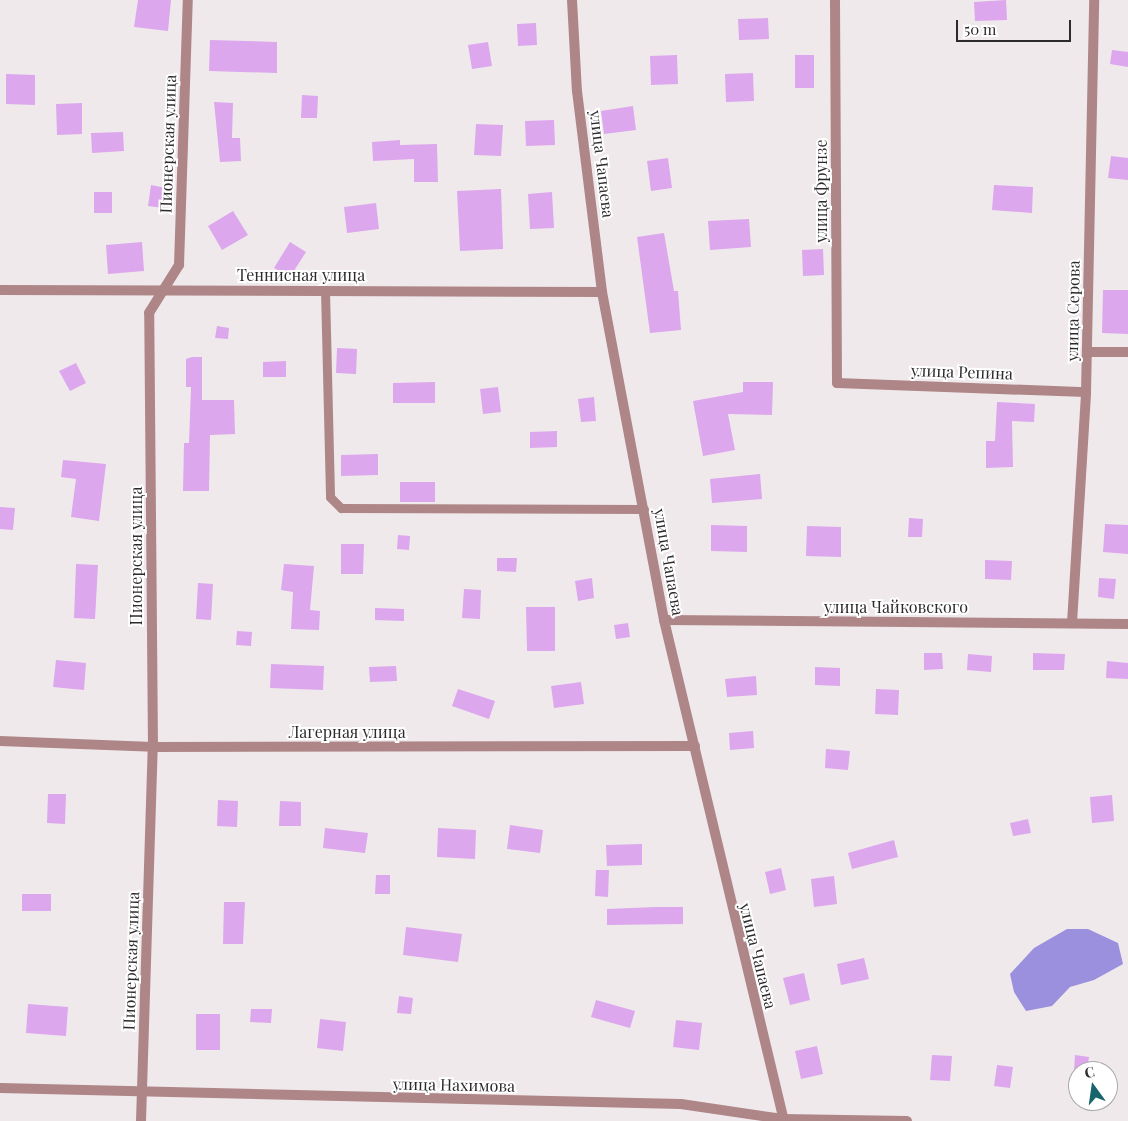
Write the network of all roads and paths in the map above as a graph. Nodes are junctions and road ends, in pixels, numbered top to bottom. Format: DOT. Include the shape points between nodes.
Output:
graph roads {
  1 [pos="188,0"];
  2 [pos="572,0"];
  3 [pos="835,0"];
  4 [pos="1094,0"];
  5 [pos="163,289"];
  6 [pos="0,290"];
  7 [pos="325,290"];
  8 [pos="602,292"];
  9 [pos="1087,352"];
  10 [pos="1128,352"];
  11 [pos="837,382"];
  12 [pos="1086,392"];
  13 [pos="644,509"];
  14 [pos="664,620"];
  15 [pos="1072,623"];
  16 [pos="1128,624"];
  17 [pos="0,740"];
  18 [pos="695,746"];
  19 [pos="153,747"];
  20 [pos="0,1088"];
  21 [pos="141,1094"];
  22 [pos="783,1120"];
  23 [pos="141,1121"];
  24 [pos="907,1121"];
  1 -- 5 [label="street, Пионерская улица" via="179,265"];
  2 -- 8 [label="street, улица Чапаева" via="578,91"];
  3 -- 11 [label="street, улица Фрунзе"];
  4 -- 9 [label="street, улица Серова"];
  5 -- 6 [label="street, Теннисная улица"];
  5 -- 7 [label="street, Теннисная улица"];
  5 -- 19 [label="street, Пионерская улица" via="149,313"];
  7 -- 8 [label="street, Теннисная улица"];
  7 -- 13 [label="lane" via="330,497 341,508"];
  8 -- 13 [label="street, улица Чапаева"];
  9 -- 10 [label="street"];
  9 -- 12 [label="street, улица Серова"];
  11 -- 12 [label="street, улица Репина"];
  12 -- 15 [label="street, улица Серова"];
  13 -- 14 [label="street, улица Чапаева"];
  14 -- 15 [label="street, улица Чайковского"];
  14 -- 18 [label="street, улица Чапаева"];
  15 -- 16 [label="street, улица Чайковского"];
  17 -- 19 [label="street, Лагерная улица"];
  18 -- 19 [label="street, Лагерная улица"];
  18 -- 22 [label="street, улица Чапаева" via="706,807"];
  19 -- 21 [label="street, Пионерская улица"];
  20 -- 21 [label="street, улица Нахимова"];
  21 -- 22 [label="street, улица Нахимова" via="681,1104"];
  21 -- 23 [label="street, Пионерская улица"];
  22 -- 24 [label="street, улица Нахимова"];
}
